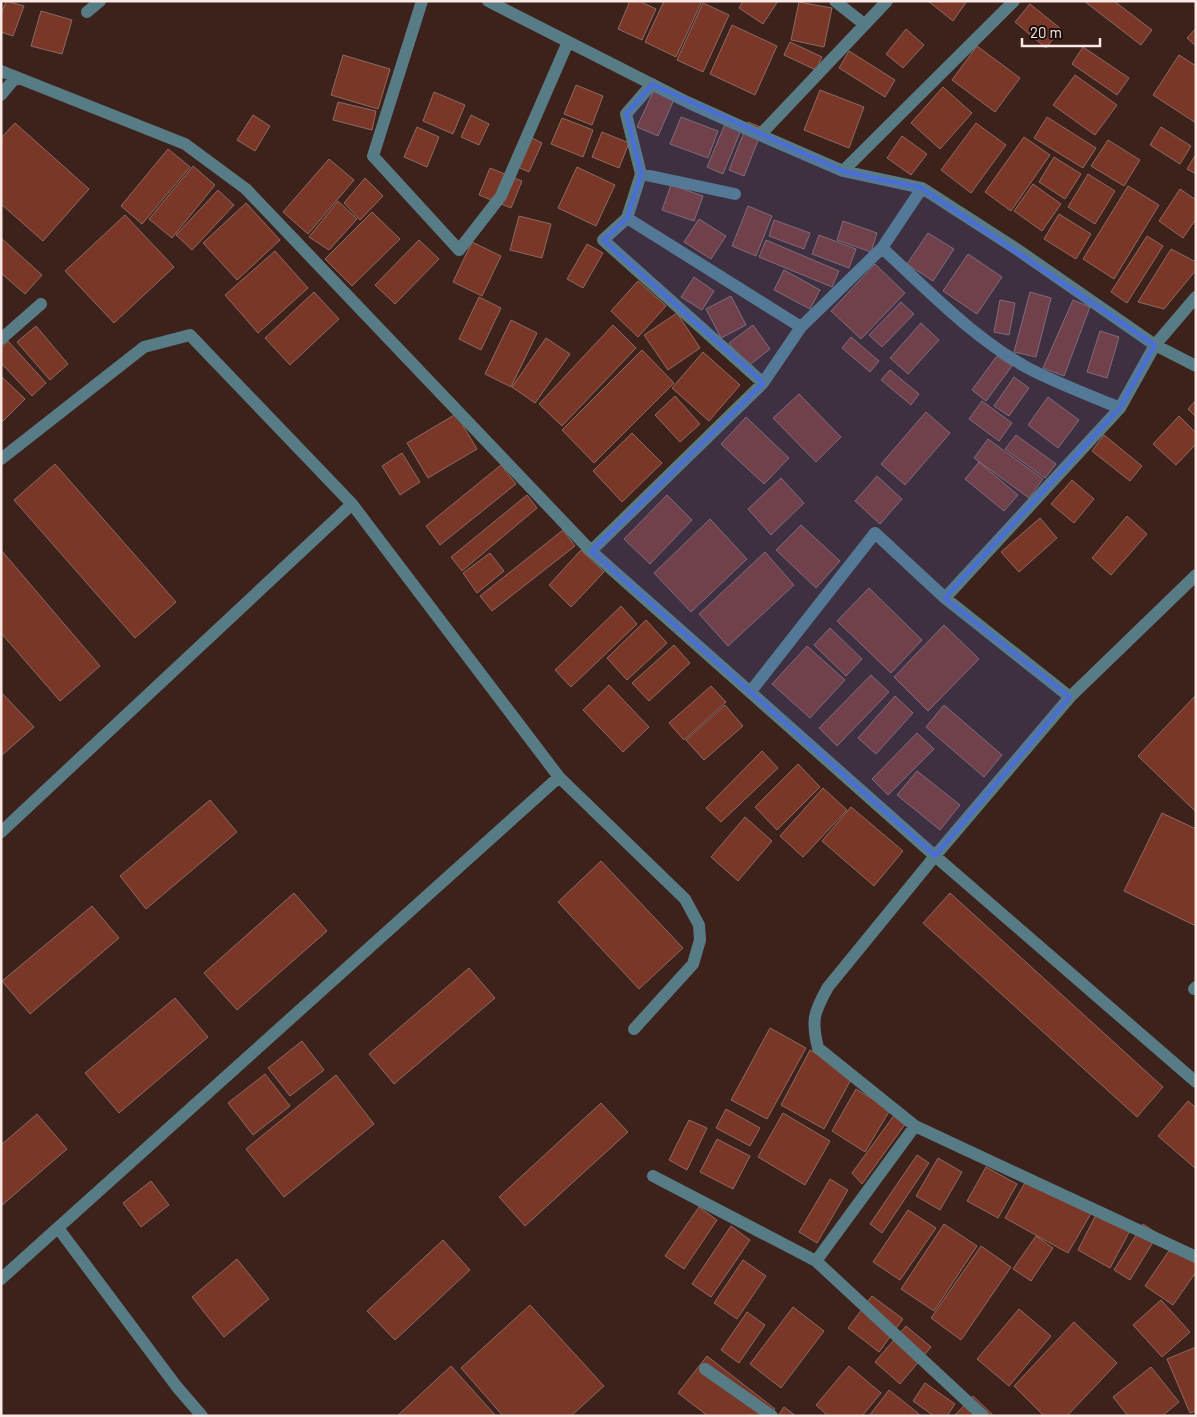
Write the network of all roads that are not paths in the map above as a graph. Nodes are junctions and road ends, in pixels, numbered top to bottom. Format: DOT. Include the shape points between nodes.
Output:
graph roads {
  1 [pos="100,1"];
  2 [pos="422,1"];
  3 [pos="488,1"];
  4 [pos="835,1"];
  5 [pos="887,1"];
  6 [pos="1014,1"];
  7 [pos="87,12"];
  8 [pos="864,24"];
  9 [pos="568,42"];
  10 [pos="1,71"];
  11 [pos="16,77"];
  12 [pos="652,84"];
  13 [pos="1,95"];
  14 [pos="760,135"];
  15 [pos="843,171"];
  16 [pos="641,174"];
  17 [pos="922,188"];
  18 [pos="735,194"];
  19 [pos="627,218"];
  20 [pos="882,248"];
  21 [pos="1196,297"];
  22 [pos="41,304"];
  23 [pos="801,327"];
  24 [pos="1,339"];
  25 [pos="1154,345"];
  26 [pos="1196,366"];
  27 [pos="763,382"];
  28 [pos="1120,408"];
  29 [pos="1,459"];
  30 [pos="352,504"];
  31 [pos="591,551"];
  32 [pos="1196,574"];
  33 [pos="945,598"];
  34 [pos="751,691"];
  35 [pos="1070,697"];
  36 [pos="559,777"];
  37 [pos="1,832"];
  38 [pos="935,856"];
  39 [pos="634,1029"];
  40 [pos="1196,1082"];
  41 [pos="915,1126"];
  42 [pos="654,1176"];
  43 [pos="58,1228"];
  44 [pos="1196,1257"];
  45 [pos="816,1261"];
  46 [pos="1,1279"];
  47 [pos="705,1369"];
  48 [pos="202,1416"];
  49 [pos="772,1416"];
  50 [pos="983,1416"];
  1 -- 7 [label="street"];
  2 -- 9 [label="street" via="373,156 459,250 502,196"];
  3 -- 9 [label="street"];
  4 -- 8 [label="street"];
  5 -- 8 [label="street"];
  6 -- 15 [label="street"];
  8 -- 14 [label="street"];
  9 -- 12 [label="street"];
  10 -- 11 [label="street"];
  11 -- 13 [label="street"];
  11 -- 31 [label="street" via="185,144 246,188"];
  12 -- 14 [label="street"];
  12 -- 16 [label="street" via="626,114"];
  14 -- 15 [label="street"];
  15 -- 17 [label="street"];
  16 -- 18 [label="street"];
  16 -- 19 [label="street"];
  17 -- 20 [label="street"];
  17 -- 25 [label="street"];
  19 -- 23 [label="street"];
  19 -- 27 [label="street" via="603,240"];
  20 -- 23 [label="street"];
  20 -- 28 [label="street" via="978,334 1002,351 1026,367"];
  21 -- 25 [label="street"];
  22 -- 24 [label="street"];
  23 -- 27 [label="street"];
  25 -- 26 [label="street"];
  25 -- 28 [label="street"];
  27 -- 31 [label="street"];
  28 -- 33 [label="street"];
  29 -- 30 [label="street" via="144,346 190,334"];
  30 -- 36 [label="street"];
  30 -- 37 [label="street"];
  31 -- 34 [label="street"];
  32 -- 35 [label="street"];
  33 -- 34 [label="street" via="875,533"];
  33 -- 35 [label="street"];
  34 -- 38 [label="street"];
  35 -- 38 [label="street"];
  36 -- 39 [label="street" via="685,899 698,925 700,940 694,964"];
  36 -- 43 [label="street"];
  38 -- 40 [label="street"];
  38 -- 41 [label="street" via="828,987 815,1010 813,1028 818,1048"];
  41 -- 44 [label="street"];
  41 -- 45 [label="street"];
  42 -- 45 [label="street"];
  43 -- 46 [label="street"];
  43 -- 48 [label="street" via="177,1388"];
  45 -- 50 [label="street"];
  47 -- 49 [label="street"];
}
